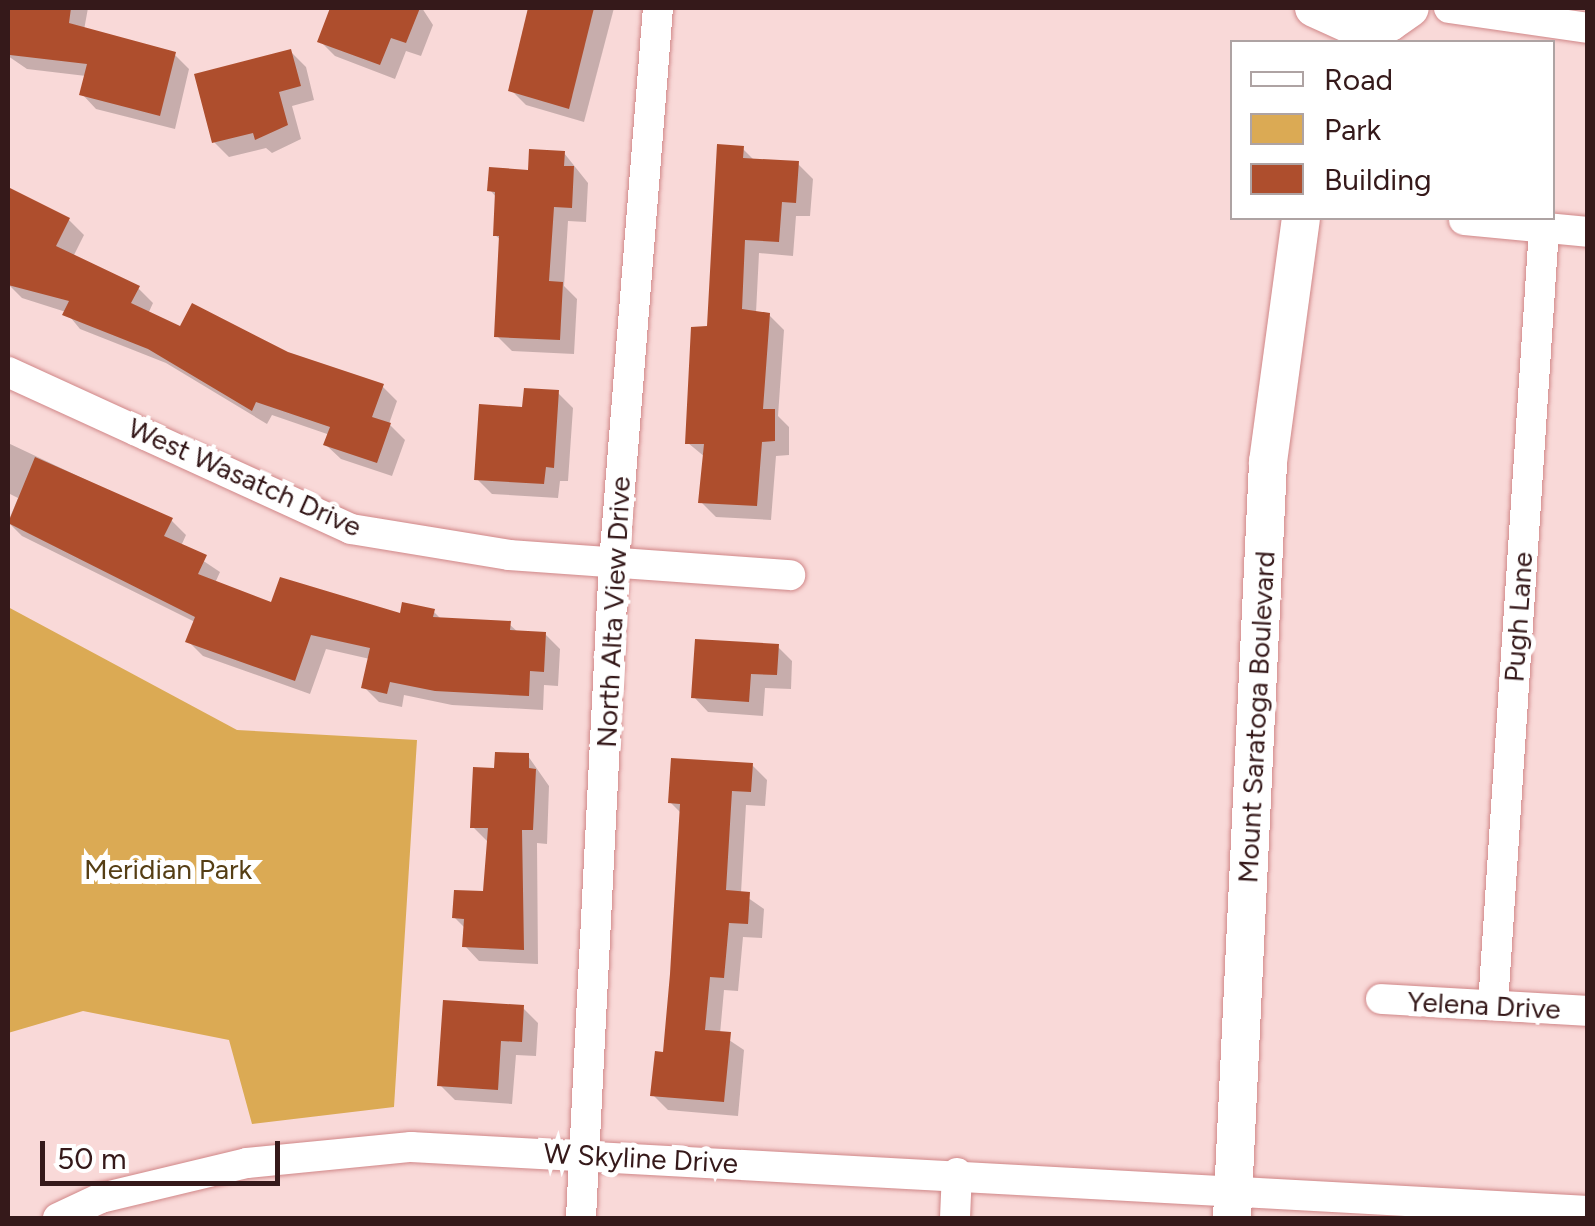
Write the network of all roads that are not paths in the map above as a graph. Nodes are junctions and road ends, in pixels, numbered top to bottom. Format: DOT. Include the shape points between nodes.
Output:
graph roads {
  1 [pos="658,8"];
  2 [pos="1313,8"];
  3 [pos="1449,8"];
  4 [pos="1510,8"];
  5 [pos="1400,18"];
  6 [pos="1539,19"];
  7 [pos="1588,28"];
  8 [pos="1321,40"];
  9 [pos="1300,220"];
  10 [pos="1464,220"];
  11 [pos="1544,228"];
  12 [pos="1588,232"];
  13 [pos="8,372"];
  14 [pos="614,563"];
  15 [pos="790,575"];
  16 [pos="1381,999"];
  17 [pos="1493,1005"];
  18 [pos="1588,1011"];
  19 [pos="584,1154"];
  20 [pos="958,1173"];
  21 [pos="1233,1205"];
  22 [pos="1588,1211"];
  23 [pos="1499,1212"];
  24 [pos="58,1218"];
  25 [pos="581,1218"];
  26 [pos="956,1218"];
  1 -- 14 [label="street, North Alta View Drive"];
  2 -- 5 [label="street" via="1356,28"];
  2 -- 8 [label="street"];
  3 -- 6 [label="street"];
  4 -- 6 [label="street"];
  6 -- 7 [label="street"];
  9 -- 21 [label="street, Mount Saratoga Boulevard" via="1268,462"];
  10 -- 11 [label="street"];
  11 -- 12 [label="street"];
  11 -- 17 [label="street, Pugh Lane"];
  13 -- 14 [label="street, West Wasatch Drive" via="350,529 510,555"];
  14 -- 15 [label="street, West Wasatch Drive"];
  14 -- 19 [label="street, North Alta View Drive"];
  16 -- 17 [label="street, Yelena Drive"];
  17 -- 18 [label="street, Yelena Drive"];
  19 -- 20 [label="street, W Skyline Drive"];
  19 -- 24 [label="street, W Skyline Drive" via="411,1147 247,1162 101,1198"];
  19 -- 25 [label="street, North Alta View Drive"];
  20 -- 21 [label="street, W Skyline Drive"];
  20 -- 26 [label="street"];
  21 -- 23 [label="street, W Skyline Drive"];
  22 -- 23 [label="street, W Skyline Drive"];
}
